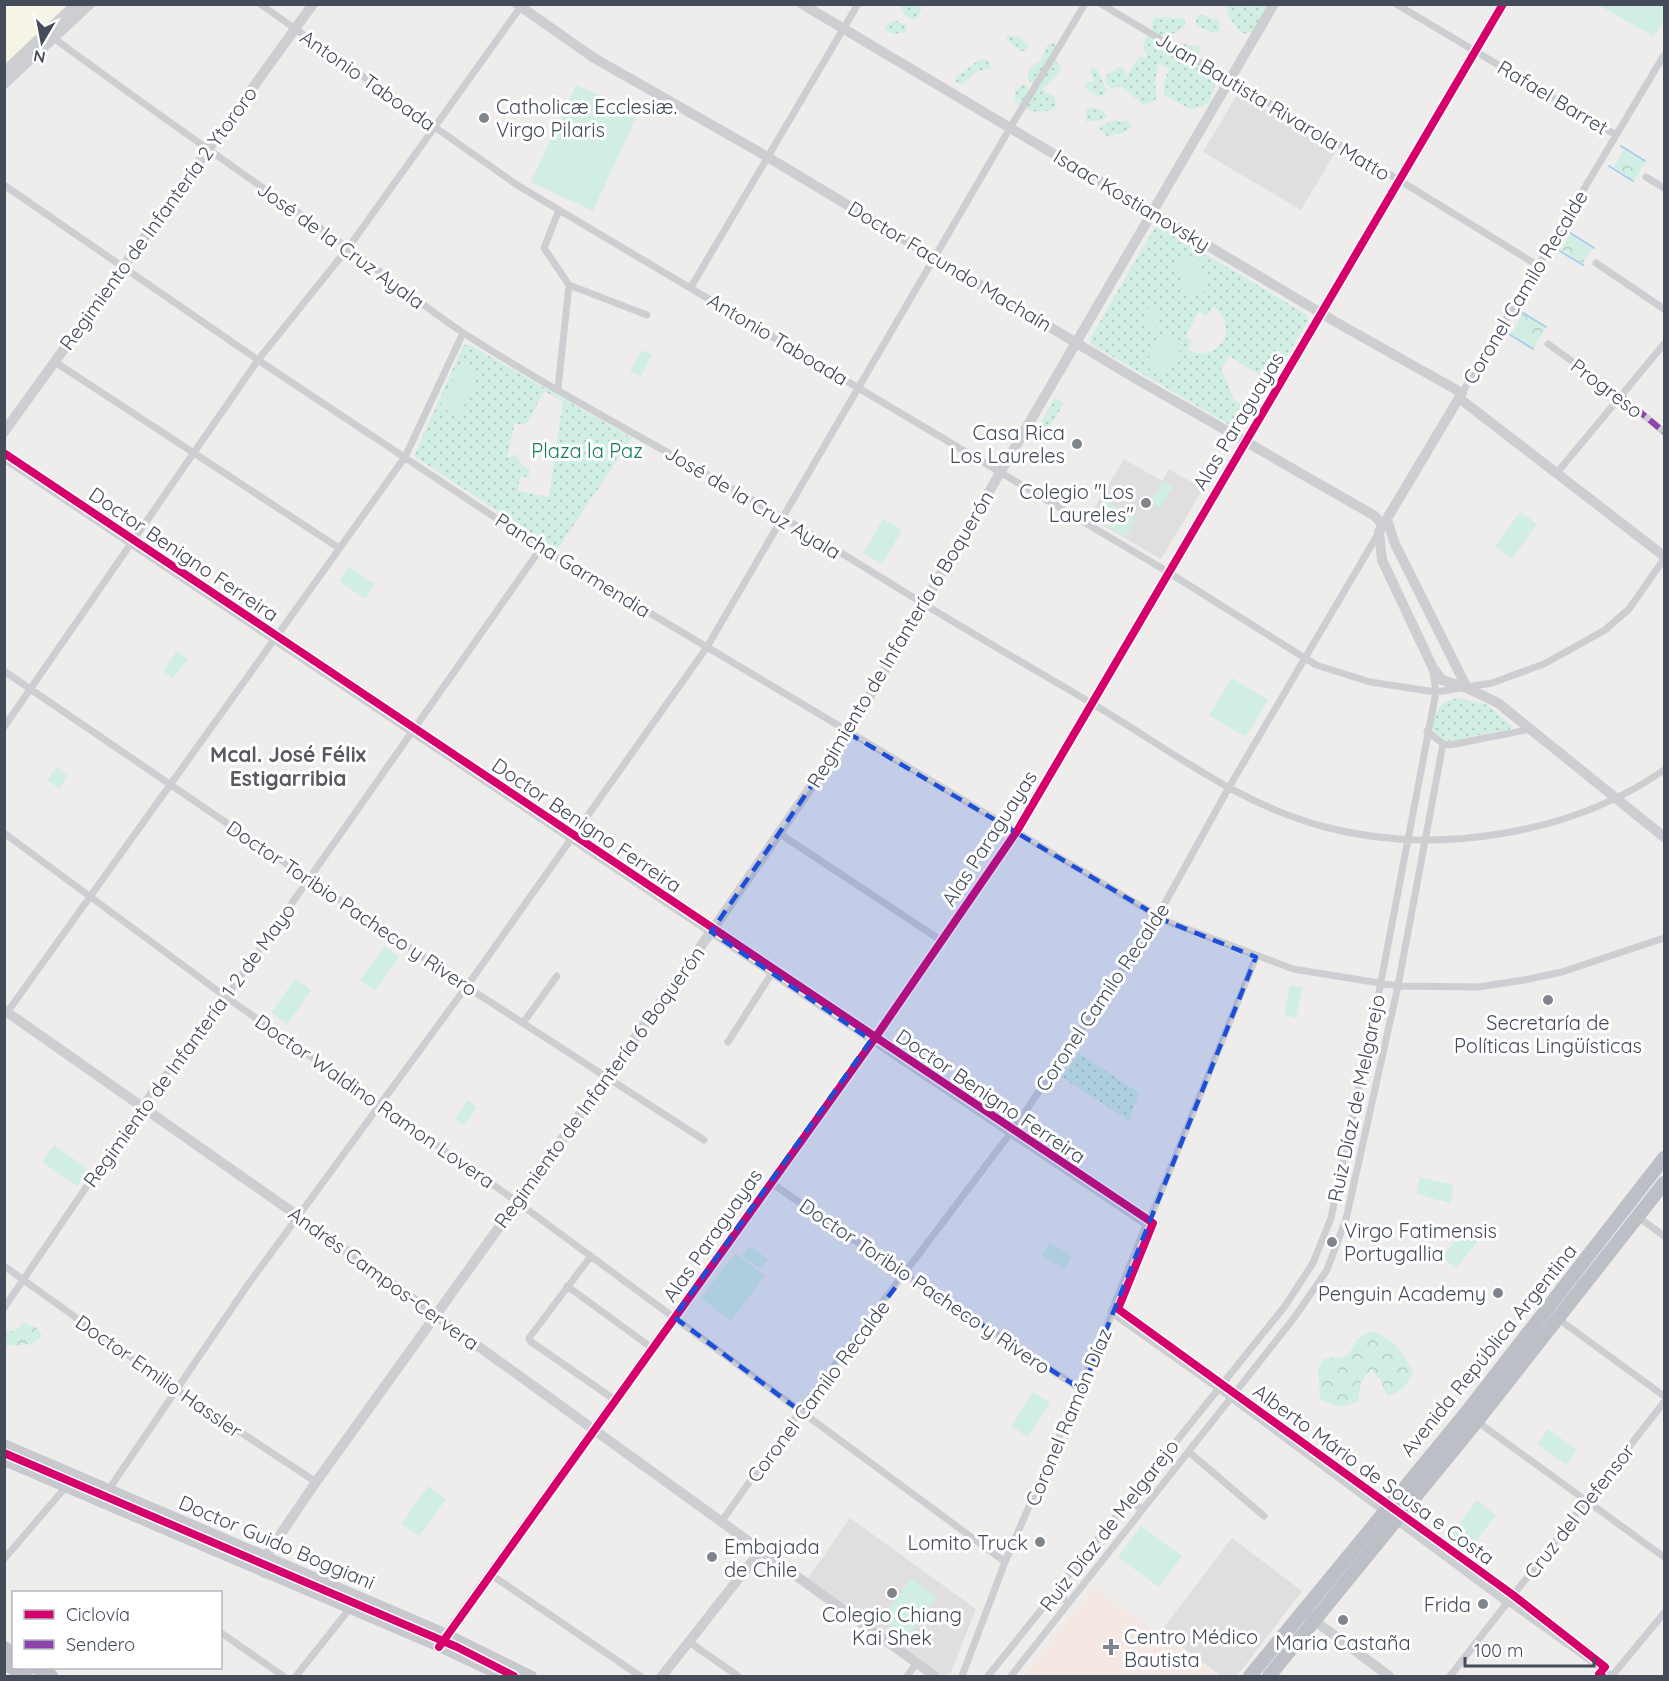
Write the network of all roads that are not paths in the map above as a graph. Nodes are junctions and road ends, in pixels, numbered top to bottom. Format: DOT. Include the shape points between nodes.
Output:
graph roads {
  1 [pos="76,4"];
  2 [pos="90,4"];
  3 [pos="260,4"];
  4 [pos="313,4"];
  5 [pos="802,4"];
  6 [pos="858,4"];
  7 [pos="1085,4"];
  8 [pos="1101,4"];
  9 [pos="1274,4"];
  10 [pos="1396,4"];
  11 [pos="1503,4"];
  12 [pos="520,5"];
  13 [pos="295,29"];
  14 [pos="844,29"];
  15 [pos="50,35"];
  16 [pos="1475,51"];
  17 [pos="1665,55"];
  18 [pos="1655,70"];
  19 [pos="4,72"];
  20 [pos="1665,75"];
  21 [pos="1229,79"];
  22 [pos="4,84"];
  23 [pos="436,126"];
  24 [pos="1010,128"];
  25 [pos="1616,135"];
  26 [pos="207,149"];
  27 [pos="766,156"];
  28 [pos="1646,177"];
  29 [pos="1399,180"];
  30 [pos="5,186"];
  31 [pos="1665,188"];
  32 [pos="560,210"];
  33 [pos="1154,212"];
  34 [pos="348,248"];
  35 [pos="936,257"];
  36 [pos="1596,263"];
  37 [pos="1537,265"];
  38 [pos="122,267"];
  39 [pos="568,285"];
  40 [pos="691,287"];
  41 [pos="1665,309"];
  42 [pos="1323,313"];
  43 [pos="647,315"];
  44 [pos="463,333"];
  45 [pos="1077,343"];
  46 [pos="1548,344"];
  47 [pos="1665,344"];
  48 [pos="258,360"];
  49 [pos="55,362"];
  50 [pos="859,387"];
  51 [pos="558,388"];
  52 [pos="1461,396"];
  53 [pos="1622,397"];
  54 [pos="4,432"];
  55 [pos="1665,432"];
  56 [pos="1244,442"];
  57 [pos="194,453"];
  58 [pos="4,457"];
  59 [pos="405,457"];
  60 [pos="1000,473"];
  61 [pos="1556,474"];
  62 [pos="782,517"];
  63 [pos="1383,526"];
  64 [pos="132,543"];
  65 [pos="339,548"];
  66 [pos="541,548"];
  67 [pos="1665,558"];
  68 [pos="1168,572"];
  69 [pos="924,605"];
  70 [pos="275,639"];
  71 [pos="707,647"];
  72 [pos="1305,660"];
  73 [pos="1433,668"];
  74 [pos="4,671"];
  75 [pos="1467,688"];
  76 [pos="31,689"];
  77 [pos="1436,692"];
  78 [pos="1090,703"];
  79 [pos="4,727"];
  80 [pos="1531,729"];
  81 [pos="411,731"];
  82 [pos="1427,731"];
  83 [pos="848,733"];
  84 [pos="1443,744"];
  85 [pos="1665,770"];
  86 [pos="170,784"];
  87 [pos="1228,789"];
  88 [pos="1617,799"];
  89 [pos="1017,831"];
  90 [pos="4,833"];
  91 [pos="780,834"];
  92 [pos="1665,837"];
  93 [pos="572,839"];
  94 [pos="1407,840"];
  95 [pos="1425,841"];
  96 [pos="307,878"];
  97 [pos="91,896"];
  98 [pos="1158,917"];
  99 [pos="711,932"];
  100 [pos="1665,938"];
  101 [pos="942,941"];
  102 [pos="1256,957"];
  103 [pos="772,973"];
  104 [pos="557,976"];
  105 [pos="1380,983"];
  106 [pos="1398,986"];
  107 [pos="467,987"];
  108 [pos="226,996"];
  109 [pos="6,1013"];
  110 [pos="523,1023"];
  111 [pos="871,1040"];
  112 [pos="728,1042"];
  113 [pos="606,1077"];
  114 [pos="142,1104"];
  115 [pos="380,1104"];
  116 [pos="1010,1134"];
  117 [pos="704,1140"];
  118 [pos="1665,1158"];
  119 [pos="1341,1172"];
  120 [pos="1355,1175"];
  121 [pos="770,1182"];
  122 [pos="1665,1183"];
  123 [pos="516,1201"];
  124 [pos="1626,1208"];
  125 [pos="298,1216"];
  126 [pos="1638,1216"];
  127 [pos="1148,1224"];
  128 [pos="1665,1236"];
  129 [pos="591,1256"];
  130 [pos="4,1266"];
  131 [pos="905,1275"];
  132 [pos="24,1281"];
  133 [pos="1301,1281"];
  134 [pos="567,1286"];
  135 [pos="1313,1291"];
  136 [pos="4,1308"];
  137 [pos="1113,1312"];
  138 [pos="435,1314"];
  139 [pos="1551,1314"];
  140 [pos="674,1317"];
  141 [pos="652,1348"];
  142 [pos="1219,1387"];
  143 [pos="177,1390"];
  144 [pos="1082,1390"];
  145 [pos="1665,1396"];
  146 [pos="1232,1397"];
  147 [pos="615,1400"];
  148 [pos="1665,1402"];
  149 [pos="800,1411"];
  150 [pos="1471,1417"];
  151 [pos="593,1431"];
  152 [pos="4,1444"];
  153 [pos="1189,1452"];
  154 [pos="4,1461"];
  155 [pos="76,1475"];
  156 [pos="316,1482"];
  157 [pos="65,1487"];
  158 [pos="110,1489"];
  159 [pos="1129,1499"];
  160 [pos="1588,1501"];
  161 [pos="1142,1510"];
  162 [pos="1386,1510"];
  163 [pos="1264,1516"];
  164 [pos="1397,1520"];
  165 [pos="722,1522"];
  166 [pos="761,1550"];
  167 [pos="264,1557"];
  168 [pos="1665,1557"];
  169 [pos="4,1559"];
  170 [pos="1005,1562"];
  171 [pos="259,1571"];
  172 [pos="490,1574"];
  173 [pos="1055,1592"];
  174 [pos="359,1598"];
  175 [pos="1508,1601"];
  176 [pos="1069,1603"];
  177 [pos="351,1610"];
  178 [pos="1665,1613"];
  179 [pos="1307,1617"];
  180 [pos="222,1633"];
  181 [pos="447,1634"];
  182 [pos="689,1642"];
  183 [pos="439,1647"];
  184 [pos="498,1658"];
  185 [pos="916,1664"];
  186 [pos="487,1673"];
  187 [pos="283,1677"];
  188 [pos="296,1677"];
  189 [pos="501,1677"];
  190 [pos="532,1677"];
  191 [pos="640,1677"];
  192 [pos="663,1677"];
  193 [pos="738,1677"];
  194 [pos="907,1677"];
  195 [pos="935,1677"];
  196 [pos="962,1677"];
  197 [pos="988,1677"];
  198 [pos="1011,1677"];
  199 [pos="1250,1677"];
  200 [pos="1269,1677"];
  201 [pos="1389,1677"];
  202 [pos="1450,1677"];
  203 [pos="1612,1677"];
  1 -- 15 [label="street"];
  2 -- 15 [label="street"];
  3 -- 13 [label="street, Antonio Taboada"];
  4 -- 13 [label="street, Regimiento de Infantería 2 Ytororo"];
  5 -- 14 [label="street, Isaac Kostianovsky"];
  6 -- 14 [label="street"];
  7 -- 24 [label="street"];
  8 -- 21 [label="street, Juan Bautista Rivarola Matto"];
  9 -- 21 [label="street, Regimiento de Infantería 6 Boquerón"];
  10 -- 16 [label="street, Rafael Barret"];
  11 -- 16 [label="street, Alas Paraguayas"];
  12 -- 23 [label="street"];
  12 -- 27 [label="street, Doctor Facundo Machaín" via="594,58"];
  13 -- 23 [label="street, Antonio Taboada"];
  13 -- 26 [label="street, Regimiento de Infantería 2 Ytororo"];
  14 -- 24 [label="street, Isaac Kostianovsky"];
  14 -- 27 [label="street"];
  15 -- 19 [label="street"];
  15 -- 22 [label="street"];
  15 -- 26 [label="street, José de la Cruz Ayala"];
  16 -- 25 [label="street, Rafael Barret"];
  16 -- 29 [label="street, Alas Paraguayas"];
  17 -- 18 [label="street, Coronel Camilo Recalde"];
  18 -- 20 [label="street"];
  18 -- 25 [label="street, Coronel Camilo Recalde"];
  21 -- 29 [label="street, Juan Bautista Rivarola Matto"];
  21 -- 33 [label="street, Regimiento de Infantería 6 Boquerón"];
  23 -- 32 [label="street, Antonio Taboada" via="517,185"];
  23 -- 34 [label="street"];
  24 -- 33 [label="street, Isaac Kostianovsky"];
  24 -- 35 [label="street"];
  25 -- 37 [label="street, Coronel Camilo Recalde"];
  26 -- 34 [label="street, José de la Cruz Ayala"];
  26 -- 38 [label="street, Regimiento de Infantería 2 Ytororo"];
  27 -- 35 [label="street, Doctor Facundo Machaín"];
  27 -- 40 [label="street"];
  28 -- 31 [label="street"];
  29 -- 37 [label="street, Juan Bautista Rivarola Matto"];
  29 -- 42 [label="street, Alas Paraguayas"];
  30 -- 38 [label="street, Pancha Garmendia"];
  32 -- 39 [label="street" via="544,248"];
  32 -- 40 [label="street, Antonio Taboada"];
  33 -- 42 [label="street, Isaac Kostianovsky"];
  33 -- 45 [label="street, Regimiento de Infantería 6 Boquerón"];
  34 -- 44 [label="street, José de la Cruz Ayala"];
  34 -- 48 [label="street"];
  35 -- 45 [label="street, Doctor Facundo Machaín"];
  35 -- 50 [label="street"];
  36 -- 41 [label="street"];
  37 -- 52 [label="street, Coronel Camilo Recalde"];
  38 -- 48 [label="street, Pancha Garmendia"];
  38 -- 49 [label="street, Regimiento de Infantería 2 Ytororo"];
  39 -- 43 [label="street"];
  39 -- 51 [label="street"];
  40 -- 50 [label="street, Antonio Taboada"];
  42 -- 52 [label="street, Isaac Kostianovsky"];
  42 -- 56 [label="street, Alas Paraguayas"];
  44 -- 51 [label="street, José de la Cruz Ayala"];
  44 -- 59 [label="street"];
  45 -- 56 [label="street, Doctor Facundo Machaín"];
  45 -- 60 [label="street, Regimiento de Infantería 6 Boquerón"];
  46 -- 53 [label="street, Progreso"];
  47 -- 53 [label="street"];
  48 -- 57 [label="street"];
  48 -- 59 [label="street, Pancha Garmendia"];
  49 -- 54 [label="street, Regimiento de Infantería 2 Ytororo"];
  49 -- 57 [label="street"];
  50 -- 60 [label="street, Antonio Taboada"];
  50 -- 62 [label="street"];
  51 -- 62 [label="street, José de la Cruz Ayala"];
  52 -- 61 [label="street, Isaac Kostianovsky"];
  52 -- 63 [label="street, Coronel Camilo Recalde"];
  53 -- 55 [label="street, Progreso"];
  53 -- 61 [label="street"];
  56 -- 63 [label="street, Doctor Facundo Machaín" via="1375,516"];
  56 -- 68 [label="street, Alas Paraguayas"];
  57 -- 64 [label="street"];
  57 -- 65 [label="street"];
  58 -- 64 [label="street, Doctor Benigno Ferreira"];
  59 -- 65 [label="street"];
  59 -- 66 [label="street, Pancha Garmendia"];
  60 -- 68 [label="street, Antonio Taboada"];
  60 -- 69 [label="street, Regimiento de Infantería 6 Boquerón"];
  61 -- 67 [label="street"];
  62 -- 69 [label="street, José de la Cruz Ayala"];
  62 -- 71 [label="street"];
  63 -- 72 [label="street, Coronel Camilo Recalde"];
  63 -- 73 [label="street" via="1382,560"];
  63 -- 75 [label="street"];
  64 -- 70 [label="street, Doctor Benigno Ferreira"];
  64 -- 76 [label="street"];
  65 -- 70 [label="street"];
  66 -- 71 [label="street, Pancha Garmendia"];
  66 -- 81 [label="street, Regimiento de Infantería 1 2 de Mayo"];
  67 -- 75 [label="street, Antonio Taboada" via="1629,609 1578,648 1544,664"];
  68 -- 72 [label="street, Antonio Taboada"];
  68 -- 78 [label="street, Alas Paraguayas"];
  69 -- 78 [label="street, José de la Cruz Ayala"];
  69 -- 83 [label="street, Regimiento de Infantería 6 Boquerón"];
  70 -- 81 [label="street, Doctor Benigno Ferreira"];
  70 -- 86 [label="street"];
  71 -- 83 [label="street, Pancha Garmendia"];
  71 -- 93 [label="street"];
  72 -- 77 [label="street, Antonio Taboada" via="1370,682"];
  72 -- 87 [label="street, Coronel Camilo Recalde"];
  73 -- 75 [label="street" via="1442,680"];
  73 -- 77 [label="street, Ruiz Díaz de Melgarejo"];
  74 -- 76 [label="street, Doctor Toribio Pacheco y Rivero"];
  75 -- 77 [label="street, Antonio Taboada"];
  75 -- 80 [label="street" via="1498,703"];
  76 -- 79 [label="street"];
  76 -- 86 [label="street, Doctor Toribio Pacheco y Rivero"];
  77 -- 82 [label="street, Ruiz Díaz de Melgarejo"];
  78 -- 87 [label="street, José de la Cruz Ayala"];
  78 -- 89 [label="street, Alas Paraguayas"];
  80 -- 84 [label="street"];
  80 -- 88 [label="street"];
  81 -- 93 [label="street, Doctor Benigno Ferreira"];
  81 -- 96 [label="street, Regimiento de Infantería 1 2 de Mayo"];
  82 -- 84 [label="street"];
  82 -- 94 [label="street, Ruiz Díaz de Melgarejo"];
  83 -- 89 [label="street, Pancha Garmendia"];
  83 -- 91 [label="street, Regimiento de Infantería 6 Boquerón"];
  84 -- 95 [label="street, Ruiz Díaz de Melgarejo"];
  85 -- 88 [label="street, José de la Cruz Ayala"];
  86 -- 96 [label="street, Doctor Toribio Pacheco y Rivero"];
  86 -- 97 [label="street"];
  87 -- 94 [label="street, José de la Cruz Ayala" via="1320,825"];
  87 -- 98 [label="street, Coronel Camilo Recalde"];
  88 -- 92 [label="street"];
  88 -- 95 [label="street, José de la Cruz Ayala" via="1551,822"];
  89 -- 98 [label="street, Pancha Garmendia"];
  89 -- 101 [label="street, Alas Paraguayas"];
  90 -- 97 [label="street, Doctor Waldino Ramon Lovera"];
  91 -- 99 [label="street, Regimiento de Infantería 6 Boquerón"];
  91 -- 101 [label="street"];
  93 -- 99 [label="street, Doctor Benigno Ferreira"];
  93 -- 107 [label="street"];
  94 -- 95 [label="street, José de la Cruz Ayala"];
  94 -- 105 [label="street, Ruiz Díaz de Melgarejo"];
  95 -- 106 [label="street, Ruiz Díaz de Melgarejo"];
  96 -- 107 [label="street, Doctor Toribio Pacheco y Rivero"];
  96 -- 108 [label="street, Regimiento de Infantería 1 2 de Mayo"];
  97 -- 108 [label="street, Doctor Waldino Ramon Lovera"];
  97 -- 109 [label="street"];
  98 -- 102 [label="street, Pancha Garmendia"];
  98 -- 116 [label="street, Coronel Camilo Recalde"];
  99 -- 103 [label="street, Doctor Benigno Ferreira"];
  99 -- 113 [label="street, Regimiento de Infantería 6 Boquerón"];
  100 -- 106 [label="street, Pancha Garmendia" via="1562,972 1524,980 1478,987"];
  101 -- 111 [label="street, Alas Paraguayas"];
  102 -- 105 [label="street, Pancha Garmendia" via="1293,969"];
  102 -- 127 [label="street, Coronel Ramón Díaz"];
  103 -- 111 [label="street, Doctor Benigno Ferreira"];
  103 -- 112 [label="street"];
  104 -- 110 [label="street"];
  105 -- 106 [label="street, Pancha Garmendia"];
  105 -- 119 [label="street, Ruiz Díaz de Melgarejo"];
  106 -- 120 [label="street, Ruiz Díaz de Melgarejo"];
  107 -- 110 [label="street, Doctor Toribio Pacheco y Rivero"];
  107 -- 115 [label="street"];
  108 -- 114 [label="street, Regimiento de Infantería 1 2 de Mayo"];
  108 -- 115 [label="street, Doctor Waldino Ramon Lovera"];
  109 -- 114 [label="street, Andrés Campos-Cervera"];
  110 -- 113 [label="street, Doctor Toribio Pacheco y Rivero"];
  111 -- 116 [label="street, Doctor Benigno Ferreira"];
  111 -- 121 [label="street, Alas Paraguayas"];
  113 -- 117 [label="street, Doctor Toribio Pacheco y Rivero"];
  113 -- 123 [label="street, Regimiento de Infantería 6 Boquerón"];
  114 -- 125 [label="street, Andrés Campos-Cervera"];
  114 -- 132 [label="street, Regimiento de Infantería 1 2 de Mayo"];
  115 -- 123 [label="street, Doctor Waldino Ramon Lovera"];
  115 -- 125 [label="street"];
  116 -- 127 [label="street, Doctor Benigno Ferreira"];
  116 -- 131 [label="street, Coronel Camilo Recalde"];
  118 -- 124 [label="highway, Avenida República Argentina"];
  119 -- 120 [label="street"];
  119 -- 133 [label="street, Ruiz Díaz de Melgarejo" via="1323,1241"];
  120 -- 135 [label="street, Ruiz Díaz de Melgarejo" via="1335,1250"];
  121 -- 131 [label="street, Doctor Toribio Pacheco y Rivero"];
  121 -- 140 [label="street, Alas Paraguayas"];
  122 -- 126 [label="highway, Avenida República Argentina"];
  123 -- 129 [label="street, Doctor Waldino Ramon Lovera"];
  123 -- 138 [label="street, Regimiento de Infantería 6 Boquerón"];
  124 -- 126 [label="street"];
  124 -- 139 [label="highway, Avenida República Argentina"];
  125 -- 138 [label="street, Andrés Campos-Cervera"];
  125 -- 143 [label="street"];
  126 -- 128 [label="street"];
  126 -- 139 [label="highway, Avenida República Argentina"];
  127 -- 137 [label="street, Coronel Ramón Díaz"];
  129 -- 134 [label="street"];
  129 -- 140 [label="street, Doctor Waldino Ramon Lovera"];
  130 -- 132 [label="street, Doctor Emilio Hassler"];
  131 -- 144 [label="street, Doctor Toribio Pacheco y Rivero"];
  131 -- 149 [label="street, Coronel Camilo Recalde"];
  132 -- 136 [label="street, Regimiento de Infantería 1 2 de Mayo"];
  132 -- 143 [label="street, Doctor Emilio Hassler"];
  133 -- 135 [label="street"];
  133 -- 142 [label="street, Ruiz Díaz de Melgarejo"];
  134 -- 141 [label="street"];
  134 -- 147 [label="street" via="530,1335 530,1341"];
  135 -- 146 [label="street, Ruiz Díaz de Melgarejo"];
  137 -- 142 [label="street, Alberto Mário de Sousa e Costa"];
  137 -- 144 [label="street, Coronel Ramón Díaz"];
  138 -- 151 [label="street, Andrés Campos-Cervera"];
  138 -- 156 [label="street, Regimiento de Infantería 6 Boquerón"];
  139 -- 145 [label="street"];
  139 -- 150 [label="highway, Avenida República Argentina"];
  140 -- 141 [label="street, Alas Paraguayas"];
  140 -- 149 [label="street, Doctor Waldino Ramon Lovera"];
  141 -- 147 [label="street, Alas Paraguayas"];
  142 -- 146 [label="street, Alberto Mário de Sousa e Costa"];
  142 -- 159 [label="street, Ruiz Díaz de Melgarejo"];
  143 -- 156 [label="street, Doctor Emilio Hassler"];
  143 -- 158 [label="street"];
  144 -- 170 [label="street, Coronel Ramón Díaz"];
  146 -- 153 [label="street, Ruiz Díaz de Melgarejo"];
  146 -- 162 [label="street, Alberto Mário de Sousa e Costa"];
  147 -- 151 [label="street, Alas Paraguayas"];
  148 -- 160 [label="street, Cruz del Defensor"];
  149 -- 165 [label="street, Coronel Camilo Recalde"];
  149 -- 170 [label="street, Doctor Waldino Ramon Lovera"];
  150 -- 160 [label="street"];
  150 -- 162 [label="highway, Avenida República Argentina"];
  150 -- 164 [label="highway, Avenida República Argentina"];
  151 -- 165 [label="street, Andrés Campos-Cervera"];
  151 -- 172 [label="street, Alas Paraguayas"];
  152 -- 155 [label="main road, Doctor Guido Boggiani"];
  153 -- 161 [label="street, Ruiz Díaz de Melgarejo"];
  153 -- 163 [label="street"];
  154 -- 157 [label="main road, Doctor Guido Boggiani"];
  155 -- 157 [label="street"];
  155 -- 158 [label="main road, Doctor Guido Boggiani"];
  156 -- 167 [label="street, Regimiento de Infantería 6 Boquerón"];
  157 -- 169 [label="street"];
  157 -- 171 [label="main road, Doctor Guido Boggiani"];
  158 -- 167 [label="main road, Doctor Guido Boggiani"];
  159 -- 161 [label="street"];
  159 -- 173 [label="street, Ruiz Díaz de Melgarejo"];
  160 -- 168 [label="street"];
  160 -- 175 [label="street, Cruz del Defensor"];
  161 -- 176 [label="street, Ruiz Díaz de Melgarejo"];
  162 -- 164 [label="street, Alberto Mário de Sousa e Costa"];
  162 -- 179 [label="highway, Avenida República Argentina" via="1324,1586 1322,1596"];
  164 -- 175 [label="street, Alberto Mário de Sousa e Costa"];
  164 -- 179 [label="highway, Avenida República Argentina"];
  165 -- 166 [label="street, Andrés Campos-Cervera"];
  166 -- 182 [label="street"];
  166 -- 185 [label="street, Andrés Campos-Cervera"];
  167 -- 171 [label="street, Regimiento de Infantería 6 Boquerón" via="257,1561"];
  167 -- 174 [label="main road, Doctor Guido Boggiani"];
  170 -- 196 [label="street, Coronel Ramón Díaz"];
  171 -- 177 [label="main road, Doctor Guido Boggiani"];
  172 -- 181 [label="street, Alas Paraguayas"];
  172 -- 191 [label="street"];
  173 -- 176 [label="street"];
  173 -- 197 [label="street, Ruiz Díaz de Melgarejo"];
  174 -- 177 [label="street"];
  174 -- 181 [label="main road, Doctor Guido Boggiani"];
  175 -- 202 [label="street, Cruz del Defensor"];
  175 -- 203 [label="street, Alberto Mário de Sousa e Costa"];
  176 -- 198 [label="street, Ruiz Díaz de Melgarejo"];
  177 -- 183 [label="main road, Doctor Guido Boggiani"];
  177 -- 188 [label="street"];
  178 -- 203 [label="street"];
  179 -- 199 [label="highway, Avenida República Argentina"];
  179 -- 200 [label="highway, Avenida República Argentina"];
  179 -- 201 [label="street"];
  180 -- 187 [label="street"];
  181 -- 183 [label="street, Alas Paraguayas"];
  181 -- 184 [label="main road, Doctor Guido Boggiani"];
  182 -- 192 [label="street"];
  182 -- 193 [label="street"];
  183 -- 186 [label="main road, Doctor Guido Boggiani"];
  184 -- 186 [label="street"];
  184 -- 190 [label="main road, Doctor Guido Boggiani"];
  185 -- 194 [label="street"];
  185 -- 195 [label="street, Andrés Campos-Cervera"];
  186 -- 189 [label="main road, Doctor Guido Boggiani"];
}
